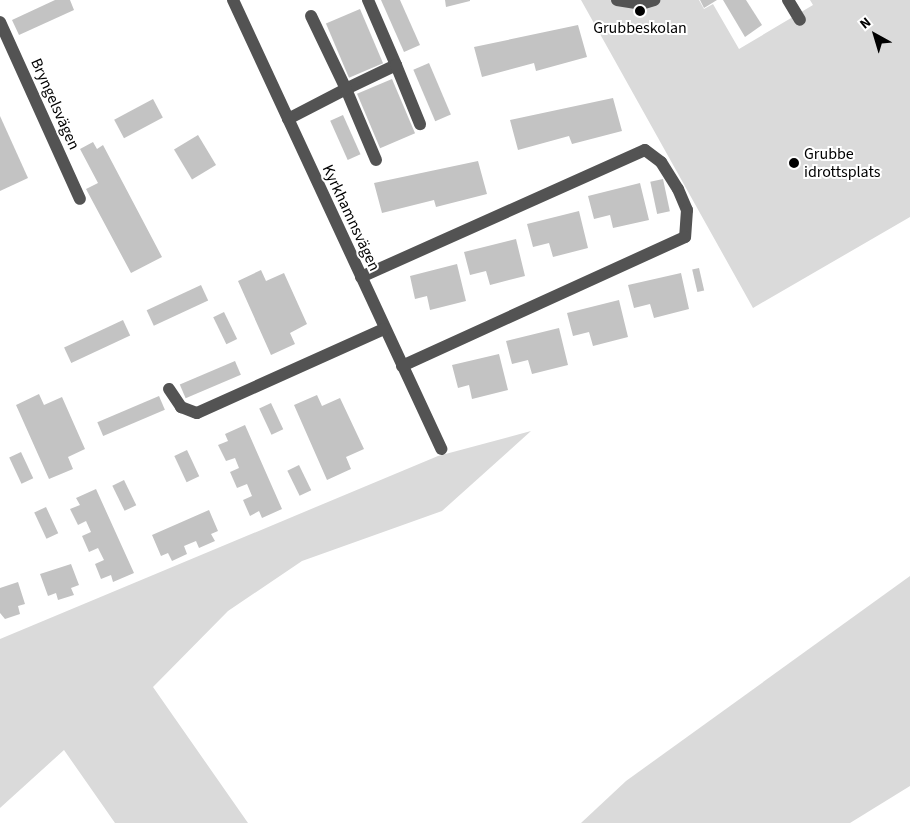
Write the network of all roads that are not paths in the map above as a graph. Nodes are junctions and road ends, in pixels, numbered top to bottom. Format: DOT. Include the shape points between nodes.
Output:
graph roads {
  1 [pos="233,0"];
  2 [pos="368,0"];
  3 [pos="617,0"];
  4 [pos="654,0"];
  5 [pos="788,0"];
  6 [pos="311,16"];
  7 [pos="800,20"];
  8 [pos="0,22"];
  9 [pos="396,65"];
  10 [pos="346,89"];
  11 [pos="288,119"];
  12 [pos="420,124"];
  13 [pos="376,160"];
  14 [pos="80,199"];
  15 [pos="361,277"];
  16 [pos="384,329"];
  17 [pos="402,366"];
  18 [pos="169,389"];
  19 [pos="441,449"];
  1 -- 11 [label="street, Kyrkhamnsvägen"];
  2 -- 9 [label="street"];
  3 -- 4 [label="street" via="641,4"];
  5 -- 7 [label="street"];
  6 -- 10 [label="street"];
  8 -- 14 [label="street, Bryngelsvägen"];
  9 -- 10 [label="street"];
  9 -- 12 [label="street"];
  10 -- 11 [label="street"];
  10 -- 13 [label="street"];
  11 -- 15 [label="street, Kyrkhamnsvägen"];
  15 -- 16 [label="street, Kyrkhamnsvägen"];
  15 -- 17 [label="street" via="645,150 661,162 678,189 687,210 685,237"];
  16 -- 17 [label="street, Kyrkhamnsvägen"];
  16 -- 18 [label="street" via="198,413 181,407"];
  17 -- 19 [label="street, Kyrkhamnsvägen"];
}
